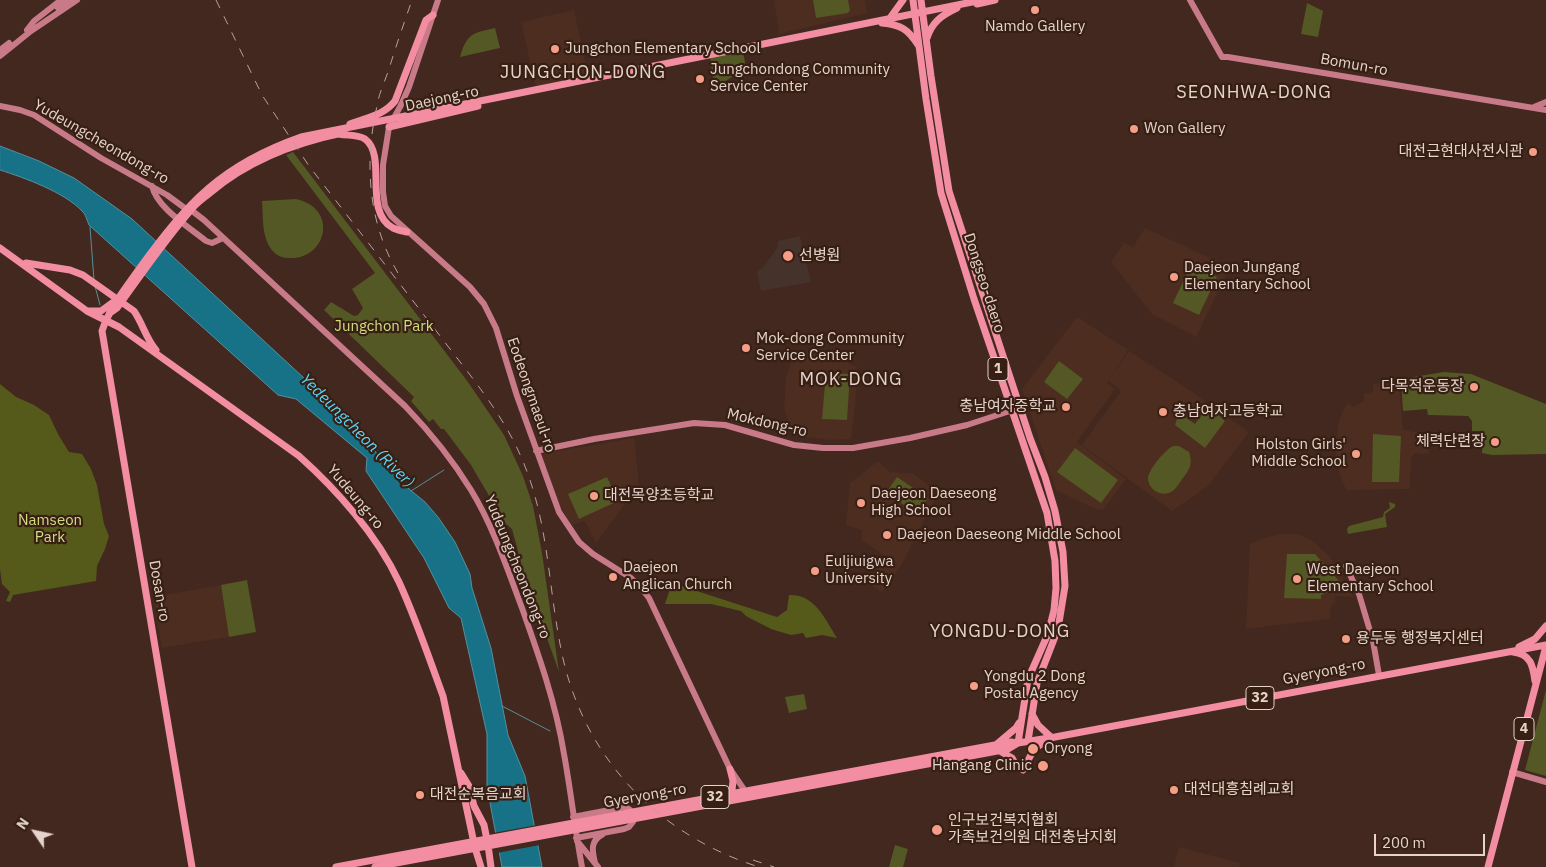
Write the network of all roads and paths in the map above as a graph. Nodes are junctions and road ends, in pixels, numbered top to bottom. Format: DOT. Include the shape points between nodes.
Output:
graph roads {
  1 [pos="62,0"];
  2 [pos="69,0"];
  3 [pos="77,0"];
  4 [pos="84,0"];
  5 [pos="438,0"];
  6 [pos="903,0"];
  7 [pos="913,0"];
  8 [pos="921,0"];
  9 [pos="948,0"];
  10 [pos="982,0"];
  11 [pos="995,0"];
  12 [pos="1190,0"];
  13 [pos="957,6"];
  14 [pos="919,14"];
  15 [pos="433,15"];
  16 [pos="890,18"];
  17 [pos="882,23"];
  18 [pos="29,30"];
  19 [pos="926,41"];
  20 [pos="1,49"];
  21 [pos="920,49"];
  22 [pos="0,56"];
  23 [pos="1546,102"];
  24 [pos="481,103"];
  25 [pos="0,106"];
  26 [pos="1533,108"];
  27 [pos="16,109"];
  28 [pos="0,110"];
  29 [pos="1546,110"];
  30 [pos="395,115"];
  31 [pos="389,127"];
  32 [pos="338,132"];
  33 [pos="152,186"];
  34 [pos="186,213"];
  35 [pos="408,232"];
  36 [pos="223,238"];
  37 [pos="0,248"];
  38 [pos="17,260"];
  39 [pos="117,308"];
  40 [pos="105,315"];
  41 [pos="119,324"];
  42 [pos="162,358"];
  43 [pos="1020,408"];
  44 [pos="1012,411"];
  45 [pos="536,450"];
  46 [pos="1346,566"];
  47 [pos="1546,626"];
  48 [pos="1546,646"];
  49 [pos="1508,651"];
  50 [pos="1546,669"];
  51 [pos="1379,675"];
  52 [pos="1535,686"];
  53 [pos="1032,714"];
  54 [pos="1022,718"];
  55 [pos="1052,738"];
  56 [pos="1028,741"];
  57 [pos="1018,743"];
  58 [pos="997,747"];
  59 [pos="1016,765"];
  60 [pos="730,769"];
  61 [pos="459,770"];
  62 [pos="1023,770"];
  63 [pos="1512,772"];
  64 [pos="861,774"];
  65 [pos="1546,782"];
  66 [pos="743,788"];
  67 [pos="731,790"];
  68 [pos="576,828"];
  69 [pos="606,833"];
  70 [pos="475,845"];
  71 [pos="596,865"];
  72 [pos="192,867"];
  73 [pos="336,867"];
  74 [pos="375,867"];
  75 [pos="476,867"];
  76 [pos="481,867"];
  77 [pos="491,867"];
  78 [pos="582,867"];
  79 [pos="1488,867"];
  1 -- 18 [label="main road" via="34,21"];
  2 -- 18 [label="main road"];
  3 -- 18 [label="main road"];
  4 -- 18 [label="main road" via="57,18"];
  5 -- 15 [label="main road, Eodeongmaeul-ro"];
  6 -- 16 [label="main road"];
  7 -- 14 [label="main road, Dongseo-daero / 1"];
  8 -- 14 [label="main road, Dongseo-daero / 1"];
  9 -- 13 [label="main road"];
  10 -- 13 [label="main road, Daejong-ro"];
  11 -- 13 [label="main road, Daejong-ro"];
  12 -- 26 [label="main road, Bomun-ro" via="1222,58"];
  13 -- 14 [label="main road, Daejong-ro"];
  13 -- 19 [label="main road" via="942,15"];
  14 -- 16 [label="main road, Daejong-ro"];
  14 -- 17 [label="main road, Daejong-ro"];
  14 -- 19 [label="main road, Dongseo-daero / 1"];
  14 -- 21 [label="main road, Dongseo-daero / 1"];
  15 -- 30 [label="main road, Eodeongmaeul-ro" via="409,86"];
  15 -- 32 [label="main road" via="426,20 420,33 391,107"];
  16 -- 24 [label="main road, Daejong-ro"];
  17 -- 21 [label="main road" via="898,25"];
  17 -- 24 [label="main road, Daejong-ro"];
  18 -- 20 [label="main road"];
  18 -- 22 [label="main road"];
  19 -- 43 [label="main road, Dongseo-daero / 1" via="949,191"];
  21 -- 44 [label="main road, Dongseo-daero / 1" via="941,193"];
  23 -- 26 [label="main road"];
  24 -- 30 [label="main road" via="480,99 465,101"];
  24 -- 31 [label="main road"];
  24 -- 32 [label="main road, Daejong-ro"];
  25 -- 27 [label="main road, Yudeungcheondong-ro"];
  26 -- 29 [label="main road, Bomun-ro"];
  27 -- 28 [label="main road"];
  27 -- 33 [label="main road, Yudeungcheondong-ro" via="34,116"];
  30 -- 31 [label="main road, Eodeongmaeul-ro"];
  31 -- 35 [label="main road, Eodeongmaeul-ro" via="383,165 385,206"];
  32 -- 34 [label="main road, Daejong-ro" via="283,150 220,178 200,194"];
  32 -- 35 [label="main road" via="360,137 372,147 381,213 392,227"];
  33 -- 34 [label="main road, Yudeungcheondong-ro"];
  33 -- 36 [label="main road" via="162,205 206,241 212,243"];
  34 -- 36 [label="main road, Yudeungcheondong-ro" via="204,220"];
  34 -- 39 [label="main road, Daejong-ro"];
  34 -- 40 [label="main road, Daejong-ro" via="165,234"];
  35 -- 45 [label="main road, Eodeongmaeul-ro" via="470,287 484,304 496,328"];
  36 -- 68 [label="main road, Yudeungcheondong-ro" via="420,422 472,491 492,530 536,646 564,756"];
  37 -- 38 [label="main road, Yudeung-ro"];
  38 -- 40 [label="main road, Yudeung-ro" via="87,311"];
  38 -- 42 [label="main road" via="70,270 101,287 134,311 151,345"];
  39 -- 40 [label="main road, Daejong-ro"];
  39 -- 41 [label="main road"];
  40 -- 41 [label="main road, Yudeung-ro"];
  40 -- 72 [label="main road, Dosan-ro" via="103,345"];
  41 -- 42 [label="main road, Yudeung-ro"];
  42 -- 61 [label="main road, Yudeung-ro" via="299,456 350,508 382,552 398,580 443,696"];
  43 -- 44 [label="main road, Mokdong-ro"];
  43 -- 53 [label="main road, Dongseo-daero / 1" via="1055,511 1065,586 1058,629 1037,684"];
  44 -- 45 [label="main road, Mokdong-ro" via="967,425 853,448 794,445 725,425 694,423"];
  44 -- 54 [label="main road, Dongseo-daero / 1" via="1047,513 1056,570 1054,610 1048,634 1028,679"];
  45 -- 60 [label="main road, Eodeongmaeul-ro" via="567,526 593,554 631,578 649,598"];
  46 -- 51 [label="main road" via="1360,594"];
  47 -- 49 [label="main road" via="1535,638"];
  48 -- 49 [label="main road, Gyeryong-ro / 32"];
  48 -- 52 [label="main road, 4"];
  49 -- 51 [label="main road, Gyeryong-ro / 32"];
  49 -- 52 [label="main road" via="1520,653 1531,661"];
  50 -- 52 [label="main road"];
  51 -- 55 [label="main road, Gyeryong-ro / 32"];
  52 -- 63 [label="main road, 4"];
  53 -- 55 [label="main road"];
  53 -- 56 [label="main road, Dongseo-daero / 1"];
  54 -- 57 [label="main road, Dongseo-daero"];
  54 -- 58 [label="main road"];
  55 -- 56 [label="main road, Gyeryong-ro / 32"];
  55 -- 62 [label="main road" via="1034,749"];
  56 -- 57 [label="main road, Gyeryong-ro / 32"];
  57 -- 58 [label="main road, Gyeryong-ro / 32" via="1008,749"];
  58 -- 59 [label="main road"];
  58 -- 64 [label="main road, Gyeryong-ro / 32"];
  60 -- 66 [label="main road, Eodeongmaeul-ro"];
  60 -- 67 [label="main road"];
  61 -- 70 [label="main road, Yudeung-ro"];
  61 -- 77 [label="main road" via="469,786 484,826"];
  63 -- 65 [label="main road"];
  63 -- 79 [label="main road, 4"];
  64 -- 66 [label="main road" via="851,768"];
  64 -- 68 [label="main road, Gyeryong-ro / 32"];
  64 -- 68 [label="main road" via="850,783 734,805 597,830"];
  66 -- 67 [label="main road"];
  67 -- 68 [label="main road" via="583,819"];
  68 -- 69 [label="main road"];
  68 -- 69 [label="main road" via="625,807 632,812 634,819 629,827"];
  68 -- 70 [label="main road, Gyeryong-ro / 32"];
  68 -- 71 [label="main road"];
  68 -- 78 [label="main road, Yudeungcheondong-ro"];
  69 -- 71 [label="main road" via="600,834 593,844"];
  70 -- 73 [label="main road, Gyeryong-ro / 32"];
  70 -- 74 [label="main road, Gyeryong-ro / 32"];
  70 -- 75 [label="main road, Yudeung-ro"];
  70 -- 76 [label="main road, Yudeung-ro"];
}
